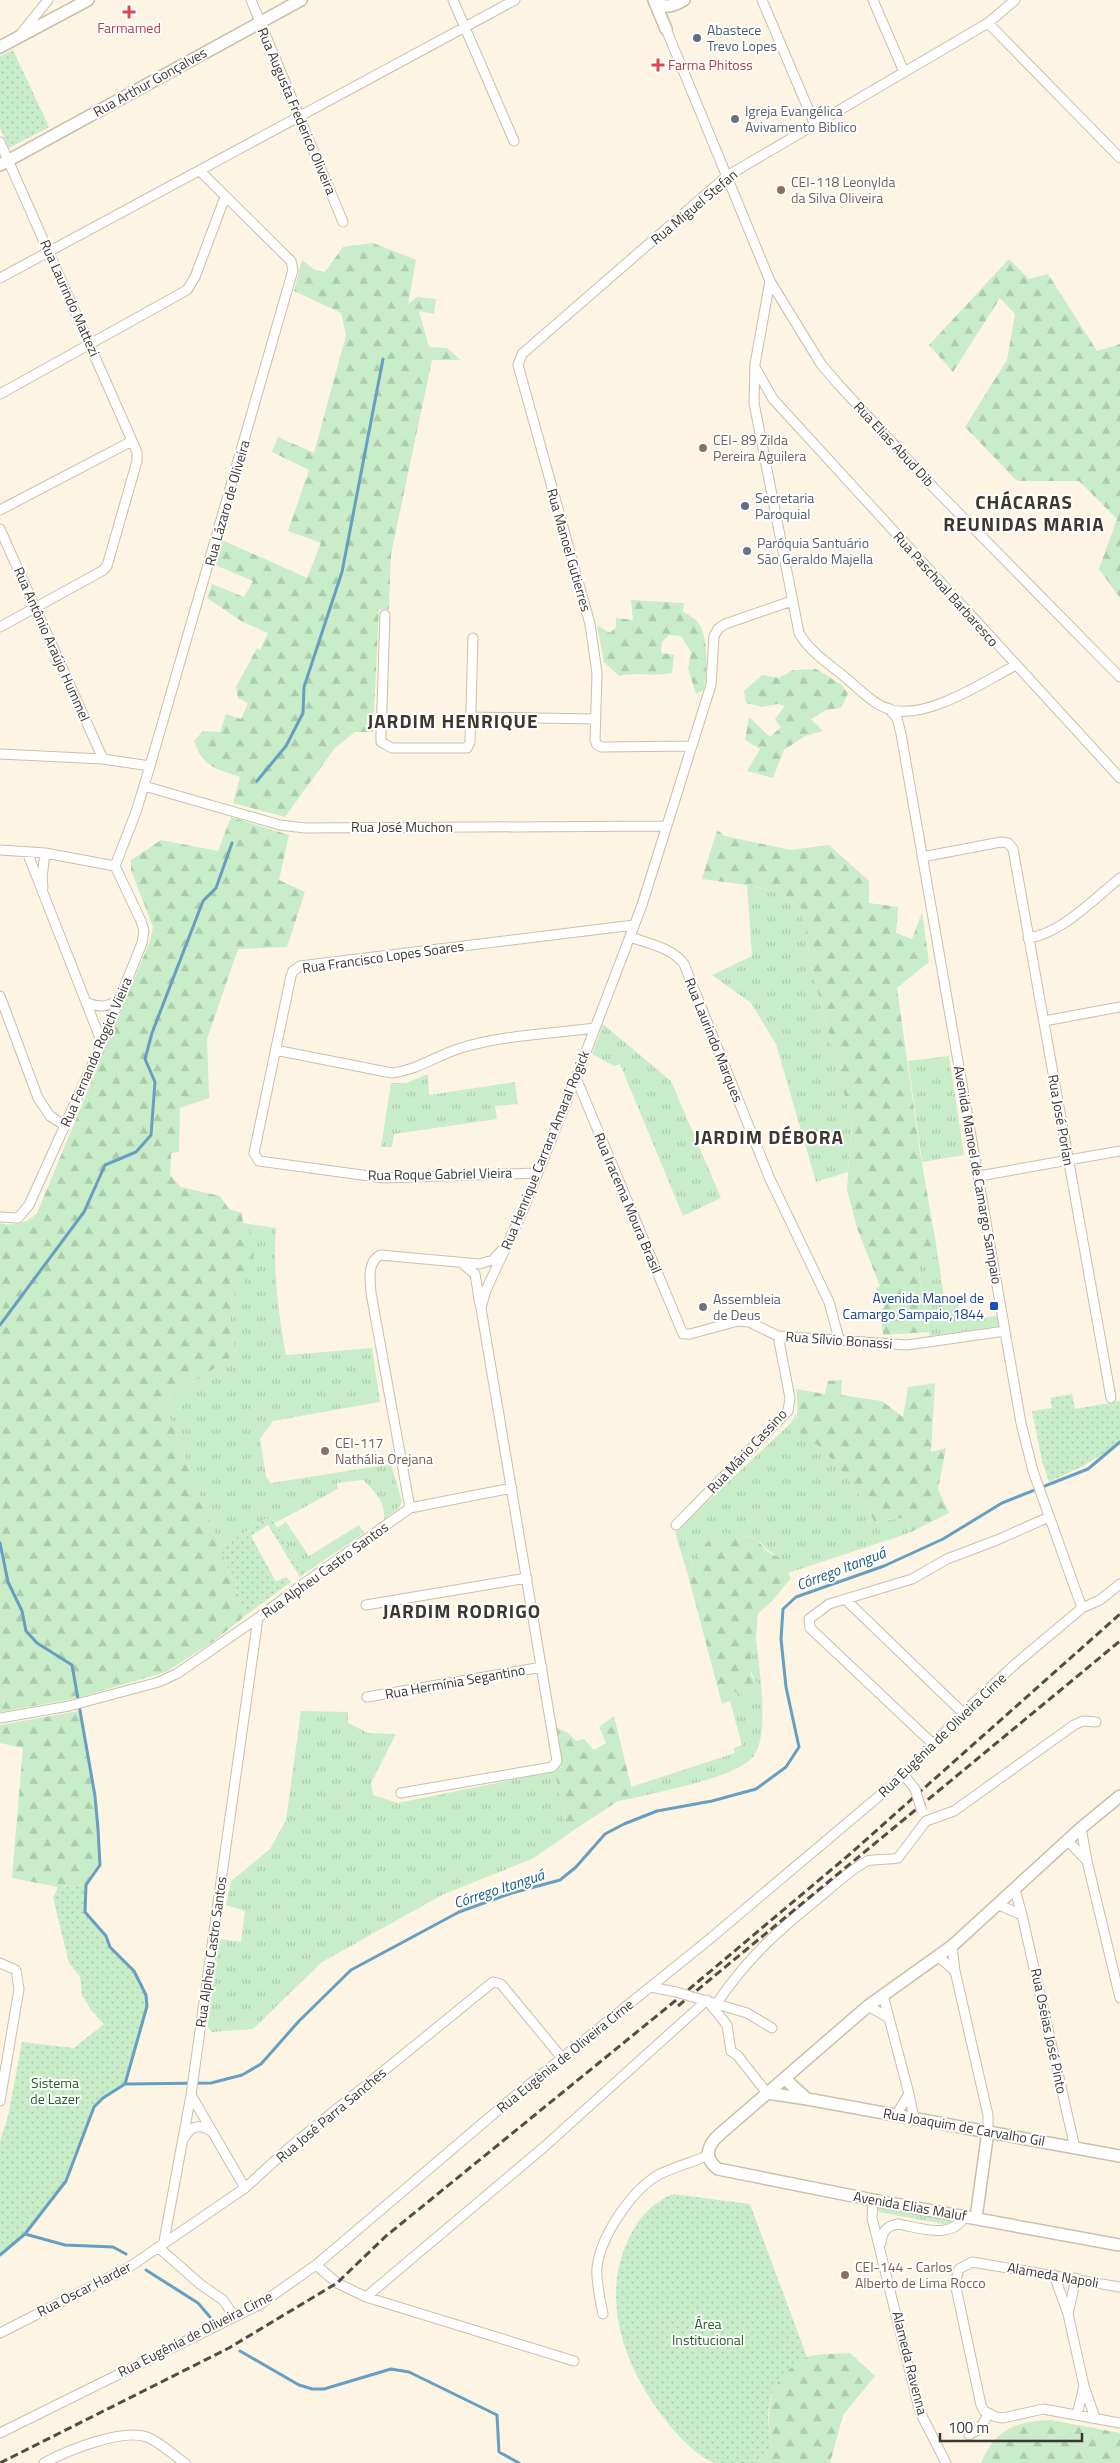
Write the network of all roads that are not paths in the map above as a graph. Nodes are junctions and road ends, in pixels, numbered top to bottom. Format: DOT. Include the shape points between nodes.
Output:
graph roads {
  1 [pos="48,0"];
  2 [pos="88,0"];
  3 [pos="251,0"];
  4 [pos="301,0"];
  5 [pos="453,0"];
  6 [pos="515,0"];
  7 [pos="654,0"];
  8 [pos="684,0"];
  9 [pos="762,0"];
  10 [pos="873,0"];
  11 [pos="1015,0"];
  12 [pos="673,6"];
  13 [pos="260,22"];
  14 [pos="988,23"];
  15 [pos="465,27"];
  16 [pos="666,29"];
  17 [pos="17,39"];
  18 [pos="0,47"];
  19 [pos="904,72"];
  20 [pos="299,117"];
  21 [pos="815,125"];
  22 [pos="514,141"];
  23 [pos="0,142"];
  24 [pos="1120,158"];
  25 [pos="4,163"];
  26 [pos="200,171"];
  27 [pos="727,176"];
  28 [pos="225,196"];
  29 [pos="343,222"];
  30 [pos="50,251"];
  31 [pos="0,278"];
  32 [pos="770,281"];
  33 [pos="90,344"];
  34 [pos="519,360"];
  35 [pos="755,364"];
  36 [pos="0,394"];
  37 [pos="773,399"];
  38 [pos="754,403"];
  39 [pos="132,441"];
  40 [pos="0,510"];
  41 [pos="0,529"];
  42 [pos="792,601"];
  43 [pos="36,608"];
  44 [pos="384,615"];
  45 [pos="0,627"];
  46 [pos="473,638"];
  47 [pos="1016,665"];
  48 [pos="1120,677"];
  49 [pos="888,708"];
  50 [pos="903,711"];
  51 [pos="471,717"];
  52 [pos="595,719"];
  53 [pos="902,734"];
  54 [pos="691,746"];
  55 [pos="0,754"];
  56 [pos="103,759"];
  57 [pos="150,766"];
  58 [pos="1120,778"];
  59 [pos="144,786"];
  60 [pos="666,826"];
  61 [pos="0,850"];
  62 [pos="27,852"];
  63 [pos="45,853"];
  64 [pos="922,856"];
  65 [pos="114,866"];
  66 [pos="1120,878"];
  67 [pos="46,898"];
  68 [pos="634,925"];
  69 [pos="630,937"];
  70 [pos="1028,938"];
  71 [pos="0,996"];
  72 [pos="119,1000"];
  73 [pos="86,1002"];
  74 [pos="1120,1008"];
  75 [pos="1044,1021"];
  76 [pos="594,1028"];
  77 [pos="102,1043"];
  78 [pos="275,1050"];
  79 [pos="576,1078"];
  80 [pos="64,1125"];
  81 [pos="1120,1151"];
  82 [pos="255,1158"];
  83 [pos="1067,1161"];
  84 [pos="536,1173"];
  85 [pos="979,1176"];
  86 [pos="0,1217"];
  87 [pos="506,1245"];
  88 [pos="459,1263"];
  89 [pos="481,1308"];
  90 [pos="680,1329"];
  91 [pos="1004,1331"];
  92 [pos="778,1336"];
  93 [pos="839,1339"];
  94 [pos="1111,1398"];
  95 [pos="512,1488"];
  96 [pos="410,1508"];
  97 [pos="1049,1517"];
  98 [pos="676,1526"];
  99 [pos="527,1578"];
  100 [pos="1120,1584"];
  101 [pos="845,1599"];
  102 [pos="366,1605"];
  103 [pos="1082,1608"];
  104 [pos="258,1618"];
  105 [pos="542,1668"];
  106 [pos="367,1697"];
  107 [pos="963,1713"];
  108 [pos="0,1718"];
  109 [pos="1096,1722"];
  110 [pos="933,1744"];
  111 [pos="904,1775"];
  112 [pos="401,1793"];
  113 [pos="1120,1796"];
  114 [pos="926,1821"];
  115 [pos="1081,1828"];
  116 [pos="1067,1840"];
  117 [pos="1087,1861"];
  118 [pos="1015,1890"];
  119 [pos="1000,1905"];
  120 [pos="1022,1915"];
  121 [pos="952,1946"];
  122 [pos="939,1957"];
  123 [pos="0,1963"];
  124 [pos="955,1971"];
  125 [pos="651,1987"];
  126 [pos="883,1995"];
  127 [pos="1120,1998"];
  128 [pos="707,2000"];
  129 [pos="717,2003"];
  130 [pos="868,2006"];
  131 [pos="890,2018"];
  132 [pos="772,2028"];
  133 [pos="4,2056"];
  134 [pos="562,2058"];
  135 [pos="785,2079"];
  136 [pos="767,2093"];
  137 [pos="191,2094"];
  138 [pos="908,2094"];
  139 [pos="807,2099"];
  140 [pos="0,2101"];
  141 [pos="896,2115"];
  142 [pos="914,2118"];
  143 [pos="988,2131"];
  144 [pos="213,2132"];
  145 [pos="183,2144"];
  146 [pos="1075,2148"];
  147 [pos="707,2156"];
  148 [pos="1120,2156"];
  149 [pos="245,2188"];
  150 [pos="873,2200"];
  151 [pos="970,2217"];
  152 [pos="161,2244"];
  153 [pos="1120,2245"];
  154 [pos="881,2246"];
  155 [pos="316,2265"];
  156 [pos="1054,2274"];
  157 [pos="1076,2278"];
  158 [pos="1120,2286"];
  159 [pos="366,2297"];
  160 [pos="603,2314"];
  161 [pos="1068,2314"];
  162 [pos="234,2316"];
  163 [pos="0,2333"];
  164 [pos="574,2361"];
  165 [pos="1084,2386"];
  166 [pos="989,2414"];
  167 [pos="1077,2415"];
  168 [pos="1095,2418"];
  169 [pos="1120,2423"];
  170 [pos="0,2432"];
  171 [pos="968,2435"];
  172 [pos="44,2463"];
  173 [pos="185,2463"];
  174 [pos="946,2463"];
  1 -- 17 [label="street"];
  2 -- 17 [label="street"];
  3 -- 13 [label="street, Rua Augusta Frederico Oliveira"];
  4 -- 13 [label="street, Rua Arthur Gonçalves"];
  5 -- 15 [label="street"];
  6 -- 15 [label="street"];
  7 -- 12 [label="street" via="660,5"];
  7 -- 16 [label="street"];
  8 -- 12 [label="street"];
  9 -- 21 [label="street"];
  10 -- 19 [label="street"];
  11 -- 14 [label="street, Rua Miguel Stefan"];
  12 -- 16 [label="street" via="667,16"];
  13 -- 20 [label="street, Rua Augusta Frederico Oliveira"];
  13 -- 25 [label="street, Rua Arthur Gonçalves"];
  14 -- 19 [label="street, Rua Miguel Stefan"];
  14 -- 24 [label="street"];
  15 -- 20 [label="street"];
  15 -- 22 [label="street"];
  16 -- 27 [label="street"];
  17 -- 18 [label="street"];
  19 -- 21 [label="street, Rua Miguel Stefan"];
  20 -- 26 [label="street"];
  20 -- 29 [label="street, Rua Augusta Frederico Oliveira"];
  21 -- 27 [label="street, Rua Miguel Stefan"];
  23 -- 25 [label="street, Rua Laurindo Mattezi"];
  25 -- 30 [label="street, Rua Laurindo Mattezi"];
  26 -- 28 [label="street, Rua Lázaro de Oliveira"];
  26 -- 30 [label="street"];
  27 -- 32 [label="street"];
  27 -- 34 [label="street, Rua Miguel Stefan" via="522,354"];
  28 -- 33 [label="street" via="195,277 187,290"];
  28 -- 57 [label="street, Rua Lázaro de Oliveira" via="291,261 293,270"];
  30 -- 31 [label="street"];
  30 -- 33 [label="street, Rua Laurindo Mattezi"];
  32 -- 35 [label="street, Avenida Manoel de Camargo Sampaio"];
  32 -- 48 [label="street, Rua Elias Abud Dib" via="827,371 934,488"];
  33 -- 36 [label="street"];
  33 -- 39 [label="street, Rua Laurindo Mattezi"];
  34 -- 52 [label="street, Rua Manoel Gutierres" via="518,366 590,624 597,673"];
  35 -- 37 [label="street, Rua Paschoal Barbaresco" via="758,376"];
  35 -- 38 [label="street, Avenida Manoel de Camargo Sampaio"];
  37 -- 38 [label="street" via="763,398"];
  37 -- 47 [label="street, Rua Paschoal Barbaresco"];
  38 -- 42 [label="street, Avenida Manoel de Camargo Sampaio"];
  39 -- 40 [label="street"];
  39 -- 43 [label="street, Rua Laurindo Mattezi" via="137,455 108,566"];
  41 -- 43 [label="street, Rua Antônio Araújo Hummel"];
  42 -- 49 [label="street, Avenida Manoel de Camargo Sampaio" via="805,643 875,701"];
  42 -- 54 [label="street, Rua Henrique Carrara Amaral Rogick" via="718,629 714,636 711,685"];
  43 -- 45 [label="street"];
  43 -- 56 [label="street, Rua Antônio Araújo Hummel"];
  44 -- 51 [label="street" via="381,742 392,748 467,748"];
  46 -- 51 [label="street"];
  47 -- 50 [label="street" via="937,705"];
  47 -- 58 [label="street, Rua Paschoal Barbaresco"];
  49 -- 50 [label="street, Avenida Manoel de Camargo Sampaio"];
  49 -- 53 [label="street, Avenida Manoel de Camargo Sampaio" via="897,718"];
  50 -- 53 [label="street, Avenida Manoel de Camargo Sampaio"];
  51 -- 52 [label="street"];
  52 -- 54 [label="street, Rua Manoel Gutierres" via="595,740 602,747"];
  53 -- 64 [label="street, Avenida Manoel de Camargo Sampaio"];
  54 -- 60 [label="street, Rua Henrique Carrara Amaral Rogick"];
  55 -- 56 [label="street"];
  56 -- 57 [label="street"];
  57 -- 59 [label="street, Rua Lázaro de Oliveira"];
  59 -- 60 [label="street, Rua José Muchon" via="280,825 305,828"];
  59 -- 65 [label="street, Rua Lázaro de Oliveira"];
  60 -- 68 [label="street, Rua Henrique Carrara Amaral Rogick"];
  61 -- 62 [label="street"];
  62 -- 63 [label="street"];
  62 -- 67 [label="street"];
  63 -- 65 [label="street"];
  63 -- 67 [label="street" via="42,878"];
  64 -- 70 [label="street, Rua José Porlan" via="1008,843 1013,848"];
  64 -- 85 [label="street, Avenida Manoel de Camargo Sampaio"];
  65 -- 72 [label="street, Rua Fernando Rogich Vieira" via="144,931"];
  66 -- 70 [label="street" via="1062,924 1041,936"];
  67 -- 73 [label="street"];
  68 -- 69 [label="street, Rua Henrique Carrara Amaral Rogick"];
  68 -- 78 [label="street, Rua Francisco Lopes Soares" via="300,966 291,976"];
  69 -- 76 [label="street, Rua Henrique Carrara Amaral Rogick"];
  69 -- 93 [label="street, Rua Laurindo Marques" via="671,952 684,964 769,1177 829,1302"];
  70 -- 75 [label="street, Rua José Porlan"];
  71 -- 80 [label="street" via="38,1098 50,1116"];
  72 -- 73 [label="street" via="106,1006"];
  72 -- 77 [label="street, Rua Fernando Rogich Vieira"];
  73 -- 77 [label="street"];
  74 -- 75 [label="street"];
  75 -- 83 [label="street, Rua José Porlan"];
  76 -- 78 [label="street" via="480,1043 458,1048 407,1071 392,1073"];
  76 -- 79 [label="street, Rua Henrique Carrara Amaral Rogick"];
  77 -- 80 [label="street, Rua Fernando Rogich Vieira"];
  78 -- 82 [label="street, Rua Francisco Lopes Soares"];
  79 -- 84 [label="street, Rua Henrique Carrara Amaral Rogick"];
  79 -- 90 [label="street, Rua Iracema Moura Brasil"];
  80 -- 86 [label="street, Rua Fernando Rogich Vieira" via="24,1213 11,1219"];
  81 -- 83 [label="street"];
  82 -- 84 [label="street, Rua Roque Gabriel Vieira" via="384,1178"];
  83 -- 85 [label="street"];
  83 -- 94 [label="street, Rua José Porlan"];
  84 -- 87 [label="street, Rua Henrique Carrara Amaral Rogick"];
  85 -- 91 [label="street, Avenida Manoel de Camargo Sampaio"];
  87 -- 88 [label="street" via="486,1263"];
  87 -- 89 [label="street, Rua Henrique Carrara Amaral Rogick"];
  88 -- 89 [label="street" via="475,1274"];
  88 -- 96 [label="street" via="380,1255 370,1267 372,1302"];
  89 -- 95 [label="street, Rua Henrique Carrara Amaral Rogick"];
  90 -- 92 [label="street, Rua Sílvio Bonassi" via="683,1334 690,1334 738,1321 749,1322"];
  91 -- 93 [label="street, Rua Sílvio Bonassi" via="907,1345"];
  91 -- 97 [label="street, Avenida Manoel de Camargo Sampaio" via="1021,1423"];
  92 -- 93 [label="street, Rua Sílvio Bonassi"];
  92 -- 98 [label="street, Rua Mário Cassino" via="790,1398 788,1412"];
  95 -- 96 [label="street"];
  95 -- 99 [label="street, Rua Henrique Carrara Amaral Rogick"];
  96 -- 104 [label="street, Rua Alpheu Castro Santos"];
  97 -- 101 [label="street" via="947,1559 912,1580"];
  97 -- 103 [label="street, Avenida Manoel de Camargo Sampaio"];
  99 -- 102 [label="street"];
  99 -- 105 [label="street, Rua Henrique Carrara Amaral Rogick"];
  100 -- 103 [label="street, Rua Eugênia de Oliveira Cirne" via="1100,1600"];
  101 -- 107 [label="street"];
  101 -- 110 [label="street" via="820,1610 809,1620 810,1628"];
  103 -- 107 [label="street, Rua Eugênia de Oliveira Cirne"];
  104 -- 108 [label="street" via="178,1674 134,1690"];
  104 -- 137 [label="street, Rua Alpheu Castro Santos"];
  105 -- 106 [label="street, Rua Hermínia Segantino"];
  105 -- 112 [label="street, Rua Henrique Carrara Amaral Rogick" via="557,1762 552,1767"];
  107 -- 110 [label="street, Rua Eugênia de Oliveira Cirne"];
  109 -- 114 [label="street" via="1083,1721 1074,1725 954,1810"];
  110 -- 111 [label="street, Rua Eugênia de Oliveira Cirne"];
  111 -- 114 [label="street, bridge" via="915,1789"];
  111 -- 125 [label="street, Rua Eugênia de Oliveira Cirne"];
  113 -- 115 [label="street"];
  114 -- 129 [label="street" via="898,1858 870,1860 778,1931 751,1957"];
  115 -- 116 [label="street"];
  115 -- 117 [label="street"];
  116 -- 117 [label="street"];
  116 -- 118 [label="street"];
  117 -- 127 [label="street"];
  118 -- 119 [label="street"];
  118 -- 120 [label="street, Rua Oséias José Pinto"];
  119 -- 120 [label="street"];
  119 -- 121 [label="street"];
  120 -- 146 [label="street, Rua Oséias José Pinto"];
  121 -- 122 [label="street"];
  121 -- 124 [label="street"];
  122 -- 124 [label="street"];
  122 -- 126 [label="street"];
  123 -- 133 [label="street" via="16,1970 19,1989"];
  124 -- 143 [label="street" via="988,2115"];
  125 -- 128 [label="street, bridge"];
  125 -- 134 [label="street, Rua Eugênia de Oliveira Cirne"];
  126 -- 130 [label="street"];
  126 -- 131 [label="street"];
  128 -- 129 [label="street"];
  128 -- 136 [label="street" via="727,2024 731,2051"];
  128 -- 159 [label="street" via="539,2151"];
  129 -- 132 [label="street" via="747,2013"];
  130 -- 131 [label="street"];
  130 -- 135 [label="street"];
  131 -- 138 [label="street"];
  133 -- 140 [label="street"];
  134 -- 149 [label="street, Rua José Parra Sanches" via="501,1984 493,1982 290,2147"];
  134 -- 155 [label="street, Rua Eugênia de Oliveira Cirne"];
  135 -- 136 [label="street"];
  135 -- 139 [label="street"];
  136 -- 139 [label="street, Rua Joaquim de Carvalho Gil"];
  136 -- 147 [label="street" via="712,2140"];
  137 -- 144 [label="street"];
  137 -- 145 [label="street, Rua Alpheu Castro Santos"];
  138 -- 141 [label="street"];
  138 -- 142 [label="street"];
  139 -- 141 [label="street, Rua Joaquim de Carvalho Gil"];
  141 -- 142 [label="street, Rua Joaquim de Carvalho Gil"];
  142 -- 143 [label="street, Rua Joaquim de Carvalho Gil"];
  143 -- 146 [label="street, Rua Joaquim de Carvalho Gil"];
  143 -- 151 [label="street"];
  144 -- 145 [label="street" via="202,2126 195,2127 186,2135"];
  144 -- 149 [label="street"];
  145 -- 152 [label="street, Rua Alpheu Castro Santos"];
  146 -- 148 [label="street, Rua Joaquim de Carvalho Gil"];
  147 -- 150 [label="street, Avenida Elias Maluf" via="718,2169"];
  147 -- 160 [label="street" via="660,2175 644,2187 613,2224 604,2240 597,2268"];
  149 -- 152 [label="street, Rua José Parra Sanches"];
  150 -- 151 [label="street, Avenida Elias Maluf"];
  150 -- 154 [label="street, Alameda Ravenna" via="872,2218"];
  151 -- 153 [label="street, Avenida Elias Maluf"];
  151 -- 154 [label="street" via="957,2227 942,2231 891,2225 883,2233"];
  152 -- 162 [label="street" via="200,2284 223,2300"];
  152 -- 163 [label="street, Rua Oscar Harder" via="128,2268"];
  154 -- 174 [label="street, Alameda Ravenna" via="920,2412"];
  155 -- 159 [label="street" via="337,2283"];
  155 -- 162 [label="street, Rua Eugênia de Oliveira Cirne" via="258,2305"];
  156 -- 157 [label="street, Alameda Napoli"];
  156 -- 161 [label="street"];
  156 -- 166 [label="street, Alameda Napoli" via="972,2262 959,2269 956,2275 957,2294 981,2405"];
  157 -- 158 [label="street, Alameda Napoli"];
  157 -- 161 [label="street"];
  159 -- 164 [label="street"];
  161 -- 165 [label="street"];
  162 -- 170 [label="street, Rua Eugênia de Oliveira Cirne"];
  165 -- 167 [label="street"];
  165 -- 168 [label="street"];
  166 -- 167 [label="street" via="1003,2418 1043,2410"];
  166 -- 171 [label="street" via="979,2429"];
  167 -- 168 [label="street"];
  168 -- 169 [label="street"];
  172 -- 173 [label="street" via="65,2451 111,2438 145,2436"];
}
